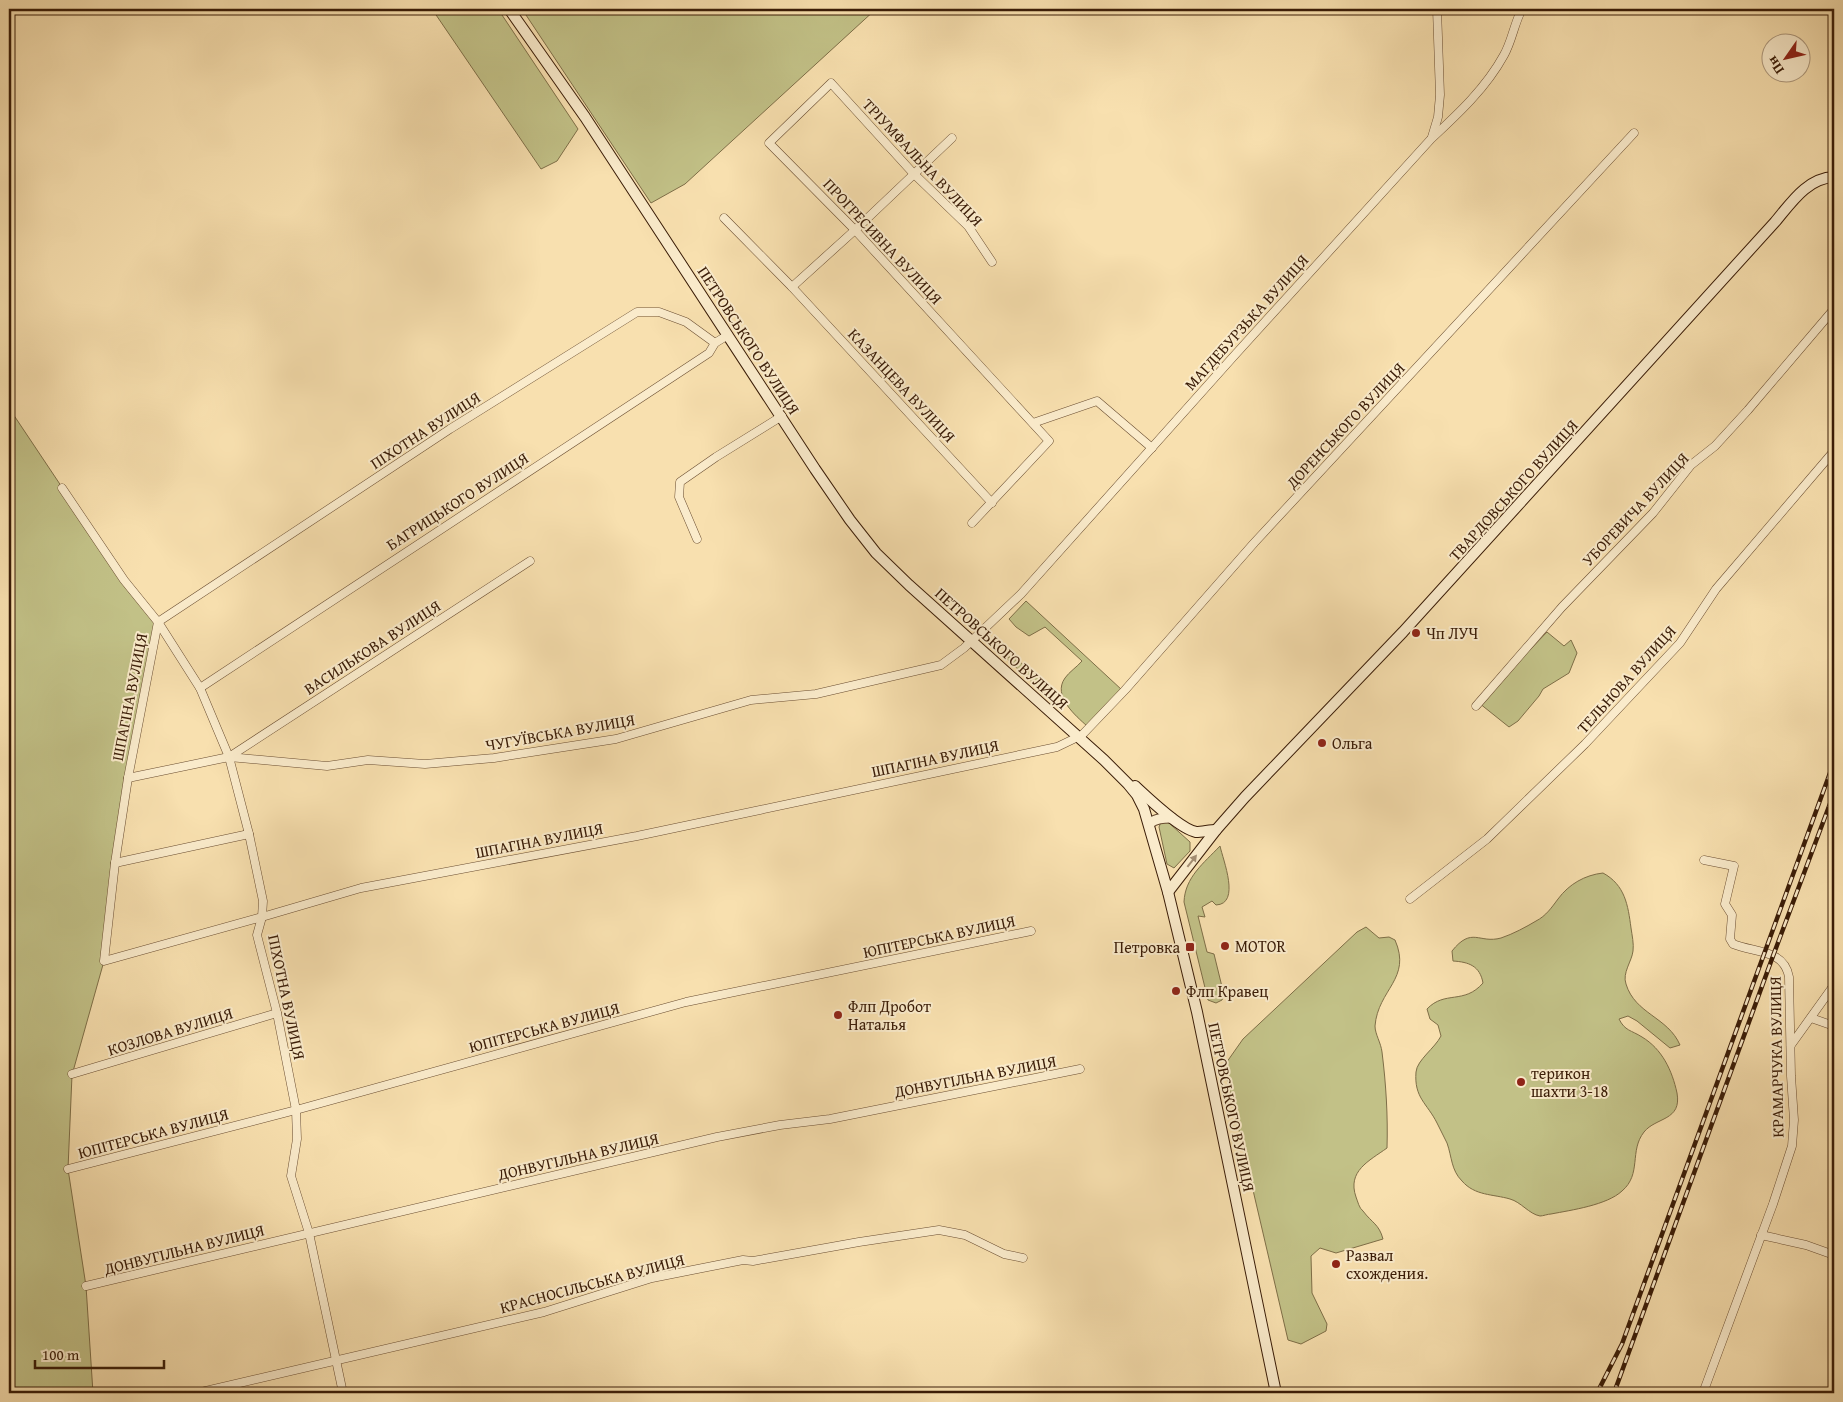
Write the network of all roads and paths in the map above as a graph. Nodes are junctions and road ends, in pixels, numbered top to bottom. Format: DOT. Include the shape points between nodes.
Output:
graph roads {
  1 [pos="509,9"];
  2 [pos="1437,9"];
  3 [pos="1522,9"];
  4 [pos="831,83"];
  5 [pos="1634,133"];
  6 [pos="952,138"];
  7 [pos="1431,139"];
  8 [pos="913,173"];
  9 [pos="1834,177"];
  10 [pos="724,218"];
  11 [pos="855,230"];
  12 [pos="992,262"];
  13 [pos="792,287"];
  14 [pos="1834,309"];
  15 [pos="728,335"];
  16 [pos="715,343"];
  17 [pos="782,416"];
  18 [pos="1033,423"];
  19 [pos="1152,448"];
  20 [pos="1834,451"];
  21 [pos="62,488"];
  22 [pos="992,503"];
  23 [pos="972,523"];
  24 [pos="698,539"];
  25 [pos="530,561"];
  26 [pos="158,622"];
  27 [pos="971,641"];
  28 [pos="200,688"];
  29 [pos="1476,706"];
  30 [pos="1078,738"];
  31 [pos="229,757"];
  32 [pos="1104,760"];
  33 [pos="128,778"];
  34 [pos="1172,818"];
  35 [pos="1149,824"];
  36 [pos="1216,830"];
  37 [pos="249,834"];
  38 [pos="1704,860"];
  39 [pos="115,863"];
  40 [pos="1168,892"];
  41 [pos="1410,899"];
  42 [pos="262,918"];
  43 [pos="1031,931"];
  44 [pos="1834,985"];
  45 [pos="277,1013"];
  46 [pos="1811,1018"];
  47 [pos="1834,1026"];
  48 [pos="1791,1045"];
  49 [pos="1080,1069"];
  50 [pos="72,1074"];
  51 [pos="296,1110"];
  52 [pos="68,1169"];
  53 [pos="309,1233"];
  54 [pos="1761,1235"];
  55 [pos="1834,1255"];
  56 [pos="1024,1258"];
  57 [pos="86,1286"];
  58 [pos="336,1361"];
  59 [pos="197,1393"];
  60 [pos="343,1393"];
  61 [pos="1276,1393"];
  62 [pos="1704,1393"];
  1 -- 15 [label="main road, ПЕТРОВСЬКОГО ВУЛИЦЯ"];
  2 -- 7 [label="street" via="1440,95"];
  3 -- 7 [label="street, МАГДЕБУРЗЬКА ВУЛИЦЯ" via="1505,54 1495,70 1461,112"];
  4 -- 8 [label="street, ТРІУМФАЛЬНА ВУЛИЦЯ"];
  4 -- 11 [label="street, ПРОГРЕСИВНА ВУЛИЦЯ" via="769,143"];
  5 -- 30 [label="street, ДОРЕНСЬКОГО ВУЛИЦЯ"];
  6 -- 8 [label="street"];
  7 -- 19 [label="street, МАГДЕБУРЗЬКА ВУЛИЦЯ"];
  8 -- 11 [label="street"];
  8 -- 12 [label="street, ТРІУМФАЛЬНА ВУЛИЦЯ" via="968,226"];
  9 -- 36 [label="main road, ТВАРДОВСЬКОГО ВУЛИЦЯ" via="1816,180 1798,194 1403,632"];
  10 -- 13 [label="street, КАЗАНЦЕВА ВУЛИЦЯ"];
  11 -- 13 [label="street"];
  11 -- 18 [label="street, ПРОГРЕСИВНА ВУЛИЦЯ"];
  13 -- 22 [label="street, КАЗАНЦЕВА ВУЛИЦЯ"];
  14 -- 29 [label="street, УБОРЕВИЧА ВУЛИЦЯ" via="1716,446 1691,465 1653,513 1562,607"];
  15 -- 16 [label="street, БАГРИЦЬКОГО ВУЛИЦЯ"];
  15 -- 17 [label="main road, ПЕТРОВСЬКОГО ВУЛИЦЯ"];
  16 -- 26 [label="street, ПІХОТНА ВУЛИЦЯ" via="686,322 659,312 637,312 450,429"];
  16 -- 28 [label="street, БАГРИЦЬКОГО ВУЛИЦЯ" via="709,353"];
  17 -- 24 [label="street" via="680,482 678,497"];
  17 -- 27 [label="main road, ПЕТРОВСЬКОГО ВУЛИЦЯ" via="850,520 876,552"];
  18 -- 19 [label="street" via="1097,401"];
  18 -- 22 [label="street, ПРОГРЕСИВНА ВУЛИЦЯ" via="1049,441"];
  19 -- 27 [label="street, МАГДЕБУРЗЬКА ВУЛИЦЯ" via="1021,594"];
  20 -- 41 [label="street, ТЕЛЬНОВА ВУЛИЦЯ" via="1716,589 1680,643 1585,744 1487,839"];
  21 -- 26 [label="street, ПІХОТНА ВУЛИЦЯ" via="124,580"];
  22 -- 23 [label="street, ПРОГРЕСИВНА ВУЛИЦЯ"];
  25 -- 31 [label="street, ВАСИЛЬКОВА ВУЛИЦЯ"];
  26 -- 28 [label="street, ПІХОТНА ВУЛИЦЯ"];
  26 -- 33 [label="street, ШПАГІНА ВУЛИЦЯ"];
  27 -- 30 [label="main road, ПЕТРОВСЬКОГО ВУЛИЦЯ"];
  27 -- 31 [label="street, ЧУГУЇВСЬКА ВУЛИЦЯ" via="941,665 816,694 751,700 616,739 494,758 425,764 368,760 327,766"];
  28 -- 31 [label="street, ПІХОТНА ВУЛИЦЯ"];
  30 -- 32 [label="main road, ПЕТРОВСЬКОГО ВУЛИЦЯ"];
  30 -- 42 [label="street, ШПАГІНА ВУЛИЦЯ" via="1057,747 637,836 361,888"];
  31 -- 33 [label="street, ШПАГІНА ВУЛИЦЯ"];
  31 -- 37 [label="street, ПІХОТНА ВУЛИЦЯ"];
  32 -- 34 [label="main road"];
  32 -- 35 [label="main road, ПЕТРОВСЬКОГО ВУЛИЦЯ" via="1137,795"];
  33 -- 39 [label="street, ШПАГІНА ВУЛИЦЯ"];
  34 -- 35 [label="street" via="1160,818"];
  34 -- 36 [label="main road" via="1195,832"];
  35 -- 40 [label="main road, ПЕТРОВСЬКОГО ВУЛИЦЯ"];
  40 -- 36 [label="main road, ТВАРДОВСЬКОГО ВУЛИЦЯ, one-way"];
  37 -- 39 [label="street"];
  37 -- 42 [label="street, ПІХОТНА ВУЛИЦЯ" via="263,901"];
  38 -- 48 [label="street, КРАМАРЧУКА ВУЛИЦЯ" via="1734,866 1726,904 1732,915 1730,939 1733,944 1773,956 1788,968"];
  39 -- 42 [label="street, ШПАГІНА ВУЛИЦЯ" via="104,961"];
  40 -- 61 [label="main road, ПЕТРОВСЬКОГО ВУЛИЦЯ"];
  42 -- 45 [label="street, ПІХОТНА ВУЛИЦЯ" via="257,935"];
  43 -- 51 [label="street, ЮПІТЕРСЬКА ВУЛИЦЯ" via="686,1002"];
  44 -- 46 [label="street"];
  45 -- 50 [label="street, КОЗЛОВА ВУЛИЦЯ"];
  45 -- 51 [label="street, ПІХОТНА ВУЛИЦЯ"];
  46 -- 47 [label="street"];
  46 -- 48 [label="street"];
  48 -- 54 [label="street, КРАМАРЧУКА ВУЛИЦЯ" via="1792,1146"];
  49 -- 53 [label="street, ДОНВУГІЛЬНА ВУЛИЦЯ" via="830,1119 717,1137"];
  51 -- 52 [label="street, ЮПІТЕРСЬКА ВУЛИЦЯ"];
  51 -- 53 [label="street, ПІХОТНА ВУЛИЦЯ" via="297,1139 291,1176"];
  53 -- 57 [label="street, ДОНВУГІЛЬНА ВУЛИЦЯ"];
  53 -- 58 [label="street, ПІХОТНА ВУЛИЦЯ"];
  54 -- 55 [label="street" via="1806,1244"];
  54 -- 62 [label="street, КРАМАРЧУКА ВУЛИЦЯ"];
  56 -- 58 [label="street, КРАСНОСІЛЬСЬКА ВУЛИЦЯ" via="1004,1254 964,1235 939,1230 753,1261 743,1260 652,1278 544,1312"];
  58 -- 59 [label="street, КРАСНОСІЛЬСЬКА ВУЛИЦЯ"];
  58 -- 60 [label="street, ПІХОТНА ВУЛИЦЯ"];
}
